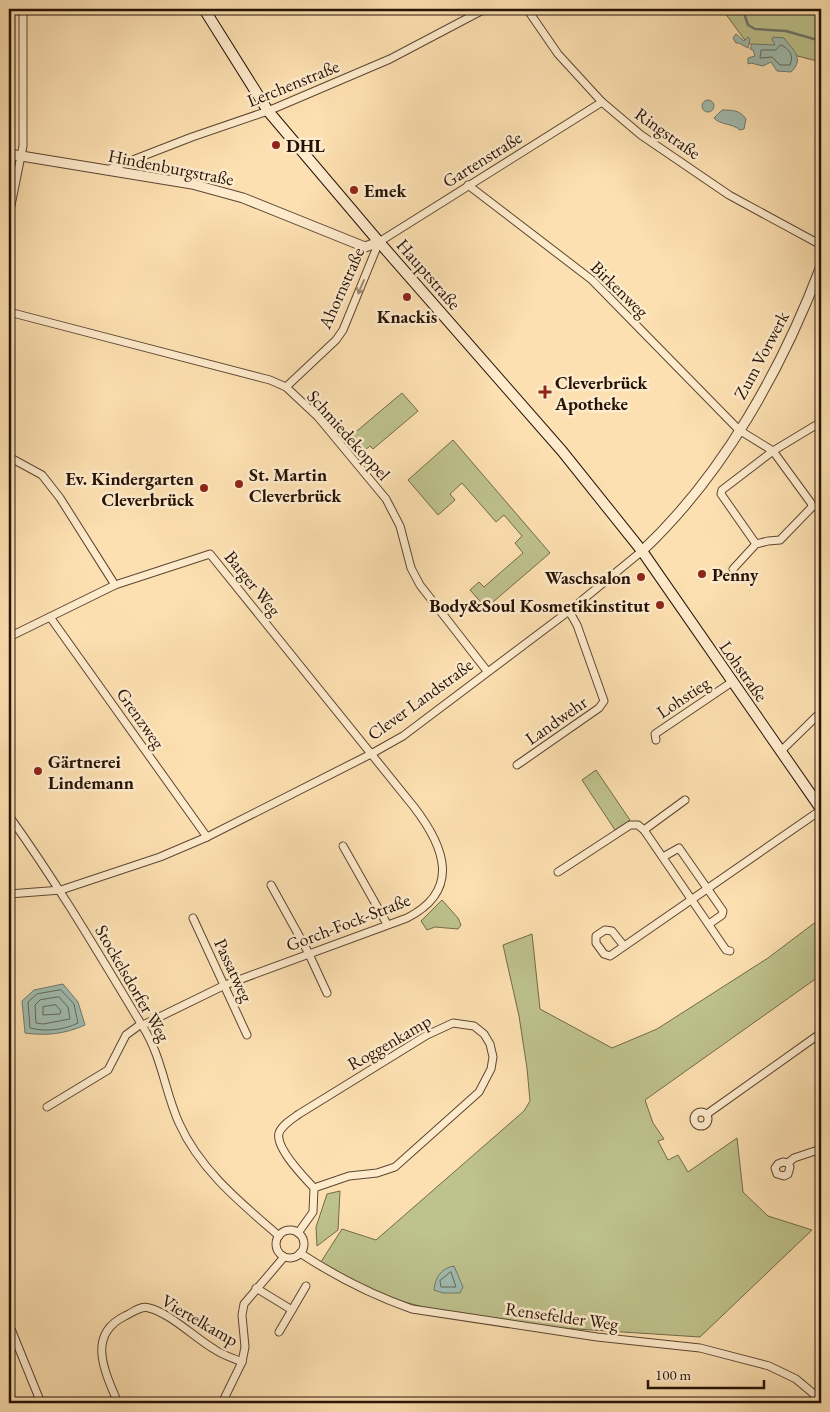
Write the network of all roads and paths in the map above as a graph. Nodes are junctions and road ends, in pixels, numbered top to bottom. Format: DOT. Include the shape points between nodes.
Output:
graph roads {
  1 [pos="23,9"];
  2 [pos="204,9"];
  3 [pos="485,9"];
  4 [pos="527,9"];
  5 [pos="602,102"];
  6 [pos="268,111"];
  7 [pos="9,154"];
  8 [pos="21,156"];
  9 [pos="106,170"];
  10 [pos="468,185"];
  11 [pos="9,215"];
  12 [pos="379,242"];
  13 [pos="821,245"];
  14 [pos="821,266"];
  15 [pos="9,312"];
  16 [pos="286,387"];
  17 [pos="821,422"];
  18 [pos="738,430"];
  19 [pos="773,451"];
  20 [pos="9,457"];
  21 [pos="756,544"];
  22 [pos="642,551"];
  23 [pos="733,569"];
  24 [pos="114,585"];
  25 [pos="569,611"];
  26 [pos="50,617"];
  27 [pos="9,637"];
  28 [pos="487,671"];
  29 [pos="732,682"];
  30 [pos="821,712"];
  31 [pos="656,740"];
  32 [pos="781,751"];
  33 [pos="371,754"];
  34 [pos="517,765"];
  35 [pos="686,800"];
  36 [pos="821,809"];
  37 [pos="9,816"];
  38 [pos="644,830"];
  39 [pos="207,837"];
  40 [pos="342,846"];
  41 [pos="663,857"];
  42 [pos="558,872"];
  43 [pos="271,885"];
  44 [pos="708,889"];
  45 [pos="61,890"];
  46 [pos="9,894"];
  47 [pos="692,900"];
  48 [pos="192,918"];
  49 [pos="387,924"];
  50 [pos="709,924"];
  51 [pos="624,946"];
  52 [pos="730,951"];
  53 [pos="308,952"];
  54 [pos="225,984"];
  55 [pos="327,993"];
  56 [pos="142,1025"];
  57 [pos="821,1033"];
  58 [pos="248,1035"];
  59 [pos="47,1107"];
  60 [pos="707,1114"];
  61 [pos="821,1149"];
  62 [pos="788,1164"];
  63 [pos="314,1188"];
  64 [pos="298,1233"];
  65 [pos="278,1236"];
  66 [pos="300,1253"];
  67 [pos="284,1257"];
  68 [pos="306,1286"];
  69 [pos="256,1288"];
  70 [pos="292,1310"];
  71 [pos="9,1324"];
  72 [pos="279,1332"];
  73 [pos="242,1362"];
  74 [pos="821,1400"];
  75 [pos="41,1403"];
  76 [pos="118,1403"];
  77 [pos="222,1403"];
  1 -- 8 [label="street"];
  2 -- 6 [label="main road, Hauptstraße"];
  3 -- 6 [label="street, Lerchenstraße" via="390,59"];
  4 -- 5 [label="street, Ringstraße" via="558,54"];
  5 -- 10 [label="street, Gartenstraße"];
  5 -- 13 [label="street, Ringstraße" via="641,135 729,194"];
  6 -- 9 [label="street, Lerchenstraße"];
  6 -- 12 [label="main road, Hauptstraße"];
  7 -- 8 [label="street, Hindenburgstraße"];
  8 -- 9 [label="street, Hindenburgstraße"];
  8 -- 11 [label="street"];
  9 -- 12 [label="street, Hindenburgstraße" via="192,184 242,198 364,247"];
  10 -- 12 [label="street, Gartenstraße"];
  10 -- 18 [label="street, Birkenweg" via="592,280"];
  12 -- 16 [label="street, Ahornstraße, one-way" via="343,330"];
  12 -- 22 [label="main road, Hauptstraße" via="562,451"];
  14 -- 18 [label="street, Zum Vorwerk" via="782,358"];
  15 -- 16 [label="street, Schmiedekoppel" via="270,380"];
  16 -- 28 [label="street, Schmiedekoppel" via="318,417 386,499 400,526 411,568 420,585"];
  17 -- 19 [label="street"];
  18 -- 19 [label="street"];
  18 -- 22 [label="street, Clever Landstraße" via="685,508"];
  19 -- 21 [label="street" via="721,494"];
  19 -- 21 [label="street" via="811,502 812,508 780,540"];
  20 -- 24 [label="street" via="42,475"];
  21 -- 23 [label="street"];
  22 -- 25 [label="street, Clever Landstraße"];
  22 -- 29 [label="main road, Lohstraße"];
  24 -- 26 [label="street, Barger Weg"];
  24 -- 33 [label="street, Barger Weg" via="210,554"];
  25 -- 28 [label="street, Clever Landstraße"];
  25 -- 34 [label="street, Landwehr" via="604,700 599,708"];
  26 -- 27 [label="street, Barger Weg"];
  26 -- 39 [label="street, Grenzweg"];
  28 -- 33 [label="street, Clever Landstraße" via="403,736"];
  29 -- 31 [label="street, Lohstieg" via="655,734"];
  29 -- 32 [label="main road, Lohstraße"];
  30 -- 32 [label="street"];
  32 -- 36 [label="main road, Lohstraße"];
  33 -- 39 [label="street, Clever Landstraße"];
  33 -- 49 [label="street, Gorch-Fock-Straße" via="430,827 439,844 443,868 440,886 422,910"];
  35 -- 38 [label="street"];
  36 -- 44 [label="street"];
  37 -- 45 [label="street, Stockelsdorfer Weg"];
  38 -- 41 [label="street"];
  38 -- 42 [label="street" via="638,825 630,825"];
  39 -- 45 [label="street, Clever Landstraße" via="160,857"];
  40 -- 49 [label="street"];
  41 -- 44 [label="street" via="680,848"];
  41 -- 47 [label="street"];
  43 -- 53 [label="street"];
  44 -- 47 [label="street"];
  44 -- 50 [label="street" via="723,911"];
  45 -- 46 [label="street, Clever Landstraße"];
  45 -- 56 [label="street, Stockelsdorfer Weg"];
  47 -- 50 [label="street"];
  47 -- 51 [label="street"];
  48 -- 54 [label="street, Passatweg"];
  49 -- 53 [label="street, Gorch-Fock-Straße"];
  50 -- 52 [label="street" via="726,950"];
  53 -- 54 [label="street, Gorch-Fock-Straße"];
  53 -- 55 [label="street"];
  54 -- 56 [label="street, Gorch-Fock-Straße"];
  54 -- 58 [label="street, Passatweg"];
  56 -- 59 [label="street, Gorch-Fock-Straße" via="126,1035 108,1070"];
  56 -- 65 [label="street, Stockelsdorfer Weg" via="162,1068 170,1102 190,1143 231,1194"];
  57 -- 60 [label="street"];
  61 -- 62 [label="street" via="794,1158"];
  63 -- 63 [label="street, Roggenkamp" via="349,1176 377,1173 394,1167 434,1134 479,1092 491,1069 493,1057 484,1034 474,1026 453,1023 426,1035 282,1127 278,1135 281,1146"];
  63 -- 64 [label="street" via="313,1212"];
  64 -- 65 [label="street" via="290,1230"];
  64 -- 66 [label="street" via="303,1240"];
  65 -- 67 [label="street" via="276,1245"];
  66 -- 67 [label="street"];
  66 -- 74 [label="street, Rensefelder Weg" via="330,1273 412,1309 597,1338 700,1348 769,1366 796,1379"];
  67 -- 69 [label="street, Viertelkamp"];
  68 -- 70 [label="street"];
  69 -- 70 [label="street"];
  69 -- 73 [label="street, Viertelkamp" via="244,1304"];
  70 -- 72 [label="street"];
  71 -- 75 [label="street"];
  73 -- 76 [label="street, Viertelkamp" via="216,1350 151,1308 144,1307 112,1323 102,1341 105,1366"];
  73 -- 77 [label="street, Viertelkamp"];
}
